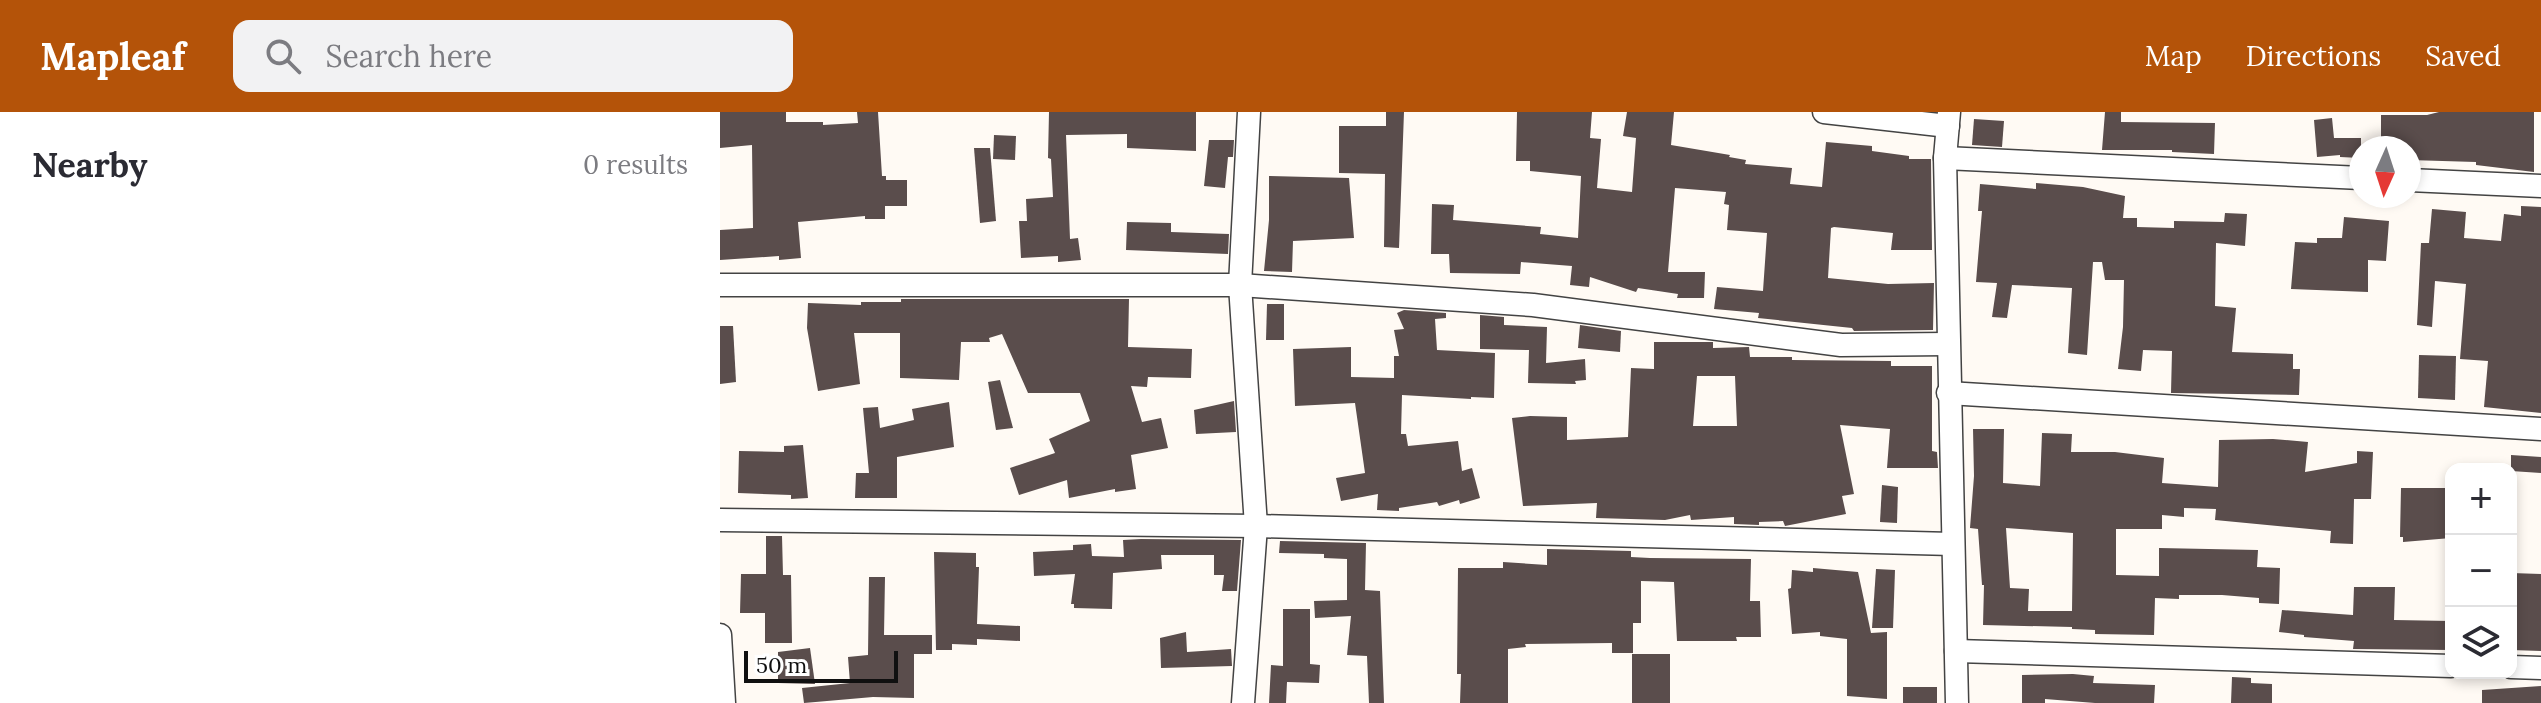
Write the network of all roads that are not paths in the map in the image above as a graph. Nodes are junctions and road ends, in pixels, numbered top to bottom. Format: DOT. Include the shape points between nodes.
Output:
graph roads {
  1 [pos="1249,112"];
  2 [pos="1824,112"];
  3 [pos="1948,119"];
  4 [pos="1945,158"];
  5 [pos="2349,177"];
  6 [pos="2421,181"];
  7 [pos="2541,186"];
  8 [pos="720,285"];
  9 [pos="1240,285"];
  10 [pos="1948,344"];
  11 [pos="1948,393"];
  12 [pos="2541,429"];
  13 [pos="720,520"];
  14 [pos="1256,526"];
  15 [pos="1952,544"];
  16 [pos="720,635"];
  17 [pos="1956,651"];
  18 [pos="2445,666"];
  19 [pos="2517,667"];
  20 [pos="2541,668"];
  21 [pos="724,703"];
  22 [pos="1243,703"];
  23 [pos="1957,703"];
  1 -- 9 [label="street"];
  2 -- 3 [label="street"];
  3 -- 4 [label="street"];
  4 -- 5 [label="street"];
  4 -- 10 [label="street"];
  6 -- 7 [label="street"];
  8 -- 9 [label="street"];
  9 -- 10 [label="street" via="1533,305 1841,345"];
  9 -- 14 [label="street"];
  10 -- 11 [label="street"];
  11 -- 12 [label="street"];
  11 -- 15 [label="street"];
  13 -- 14 [label="street"];
  14 -- 15 [label="street"];
  14 -- 22 [label="street"];
  15 -- 17 [label="street"];
  16 -- 21 [label="street"];
  17 -- 18 [label="street"];
  17 -- 23 [label="street"];
  19 -- 20 [label="street"];
}
